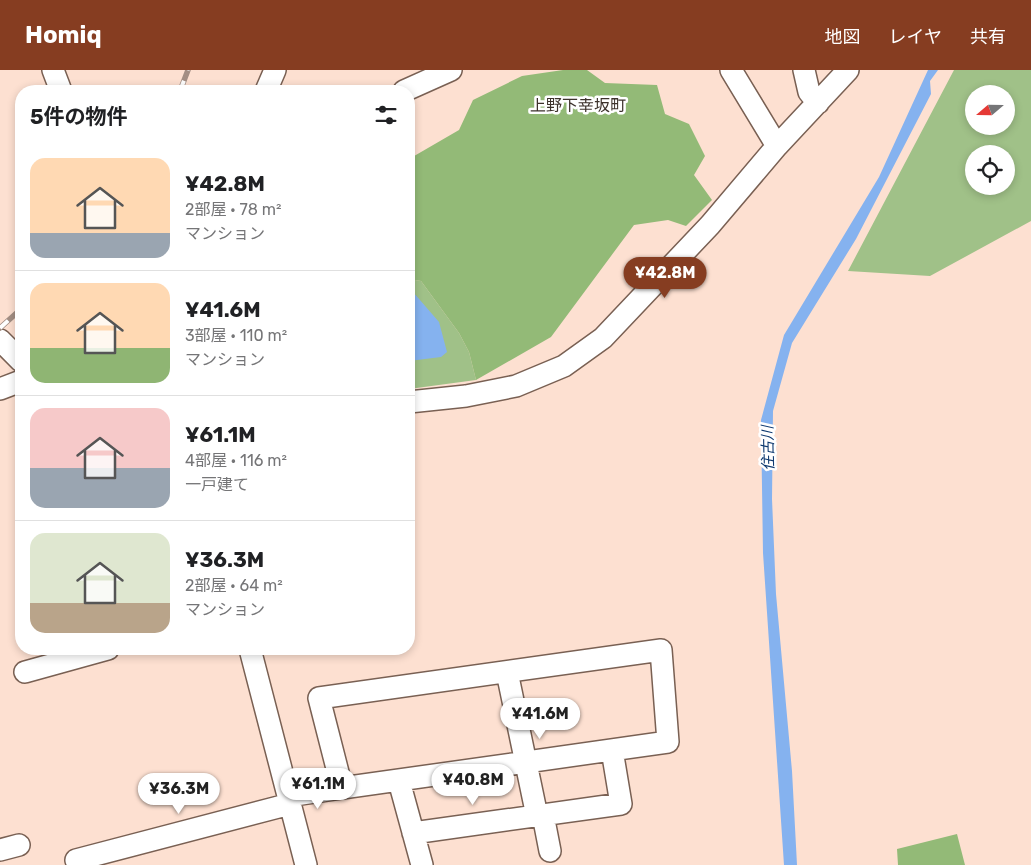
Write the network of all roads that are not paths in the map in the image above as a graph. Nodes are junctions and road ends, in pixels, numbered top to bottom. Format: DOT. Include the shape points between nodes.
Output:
graph roads {
  1 [pos="52,70"];
  2 [pos="275,70"];
  3 [pos="424,70"];
  4 [pos="451,70"];
  5 [pos="731,70"];
  6 [pos="804,70"];
  7 [pos="848,70"];
  8 [pos="58,85"];
  9 [pos="269,85"];
  10 [pos="402,85"];
  11 [pos="415,86"];
  12 [pos="818,104"];
  13 [pos="777,146"];
  14 [pos="0,340"];
  15 [pos="15,355"];
  16 [pos="15,383"];
  17 [pos="0,389"];
  18 [pos="415,401"];
  19 [pos="86,655"];
  20 [pos="252,655"];
  21 [pos="25,672"];
  22 [pos="507,672"];
  23 [pos="612,750"];
  24 [pos="526,762"];
  25 [pos="399,781"];
  26 [pos="342,788"];
  27 [pos="289,800"];
  28 [pos="540,815"];
  29 [pos="414,833"];
  30 [pos="550,851"];
  31 [pos="76,860"];
  32 [pos="306,865"];
  33 [pos="422,865"];
  1 -- 8 [label="street"];
  2 -- 9 [label="street"];
  3 -- 10 [label="street"];
  4 -- 11 [label="street"];
  5 -- 13 [label="street"];
  6 -- 12 [label="street" via="809,92"];
  7 -- 12 [label="street"];
  12 -- 13 [label="street"];
  13 -- 18 [label="street" via="710,225 603,338 564,366 516,386"];
  14 -- 15 [label="street"];
  16 -- 17 [label="street"];
  19 -- 21 [label="street"];
  20 -- 27 [label="street"];
  22 -- 23 [label="street" via="661,650 668,742"];
  22 -- 24 [label="street"];
  22 -- 26 [label="street" via="318,698"];
  23 -- 24 [label="street"];
  23 -- 28 [label="street" via="620,804"];
  24 -- 25 [label="street"];
  24 -- 28 [label="street"];
  25 -- 26 [label="street"];
  25 -- 29 [label="street"];
  26 -- 27 [label="street"];
  27 -- 31 [label="street"];
  27 -- 32 [label="street"];
  28 -- 29 [label="street"];
  28 -- 30 [label="street"];
  29 -- 33 [label="street"];
}
